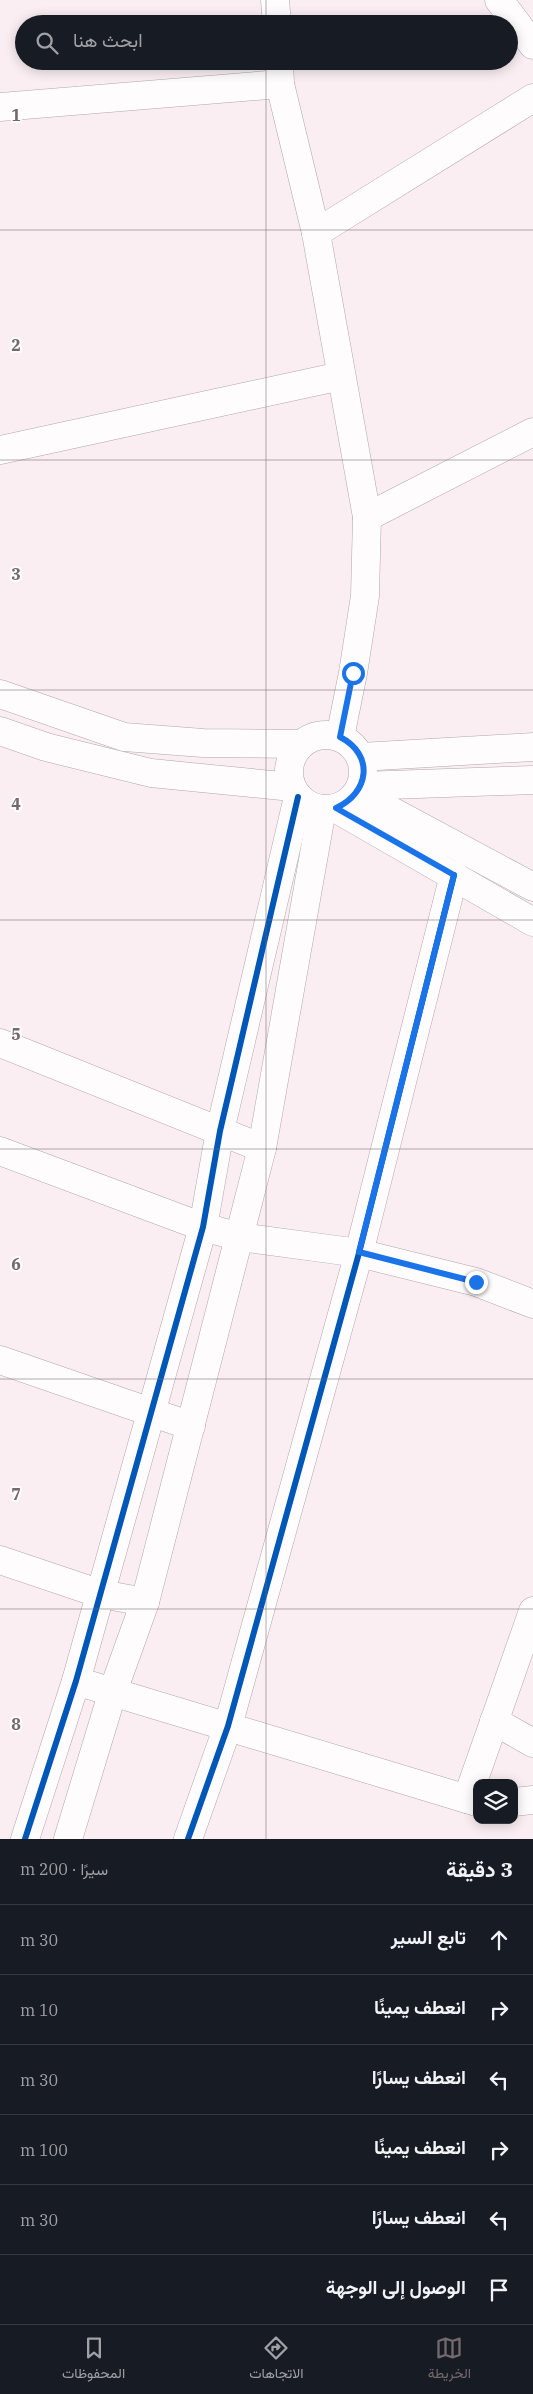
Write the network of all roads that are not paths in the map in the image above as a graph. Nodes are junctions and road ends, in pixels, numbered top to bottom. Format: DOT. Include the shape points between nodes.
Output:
graph roads {
  1 [pos="275,0"];
  2 [pos="499,0"];
  3 [pos="276,15"];
  4 [pos="510,15"];
  5 [pos="518,26"];
  6 [pos="533,46"];
  7 [pos="279,73"];
  8 [pos="533,98"];
  9 [pos="0,107"];
  10 [pos="316,233"];
  11 [pos="341,376"];
  12 [pos="533,432"];
  13 [pos="0,450"];
  14 [pos="367,517"];
  15 [pos="0,694"];
  16 [pos="0,731"];
  17 [pos="340,737"];
  18 [pos="301,744"];
  19 [pos="533,747"];
  20 [pos="361,757"];
  21 [pos="533,780"];
  22 [pos="359,789"];
  23 [pos="295,792"];
  24 [pos="329,809"];
  25 [pos="454,875"];
  26 [pos="533,887"];
  27 [pos="533,922"];
  28 [pos="0,1043"];
  29 [pos="220,1131"];
  30 [pos="262,1148"];
  31 [pos="0,1151"];
  32 [pos="203,1227"];
  33 [pos="240,1237"];
  34 [pos="359,1252"];
  35 [pos="533,1304"];
  36 [pos="0,1360"];
  37 [pos="151,1412"];
  38 [pos="191,1426"];
  39 [pos="0,1560"];
  40 [pos="100,1594"];
  41 [pos="145,1602"];
  42 [pos="533,1611"];
  43 [pos="76,1681"];
  44 [pos="113,1691"];
  45 [pos="494,1721"];
  46 [pos="228,1726"];
  47 [pos="533,1743"];
  48 [pos="472,1800"];
  49 [pos="533,1800"];
  50 [pos="518,1802"];
  51 [pos="25,1839"];
  52 [pos="68,1839"];
  53 [pos="188,1839"];
  1 -- 3 [label="street"];
  2 -- 4 [label="street"];
  5 -- 6 [label="street"];
  7 -- 9 [label="street"];
  7 -- 10 [label="street"];
  8 -- 10 [label="street"];
  10 -- 11 [label="street"];
  11 -- 13 [label="street"];
  11 -- 14 [label="street"];
  12 -- 14 [label="street"];
  14 -- 17 [label="street" via="365,596"];
  15 -- 18 [label="street" via="124,737 204,744"];
  16 -- 23 [label="street" via="54,750 151,773"];
  17 -- 18 [label="street" via="320,735"];
  17 -- 20 [label="street" via="356,748"];
  18 -- 23 [label="street" via="290,764 289,776"];
  19 -- 20 [label="street"];
  20 -- 22 [label="street" via="364,776"];
  21 -- 22 [label="street"];
  22 -- 24 [label="street" via="348,802"];
  22 -- 26 [label="street"];
  23 -- 24 [label="street" via="308,805"];
  23 -- 29 [label="street"];
  24 -- 25 [label="street"];
  24 -- 30 [label="street"];
  25 -- 27 [label="street"];
  25 -- 34 [label="street"];
  28 -- 29 [label="street"];
  29 -- 30 [label="street"];
  29 -- 32 [label="street"];
  30 -- 33 [label="street"];
  31 -- 32 [label="street"];
  32 -- 33 [label="street"];
  32 -- 37 [label="street"];
  33 -- 34 [label="street"];
  33 -- 38 [label="street"];
  34 -- 35 [label="street" via="476,1282"];
  34 -- 46 [label="street"];
  36 -- 37 [label="street"];
  37 -- 38 [label="street"];
  37 -- 40 [label="street"];
  38 -- 41 [label="street"];
  39 -- 40 [label="street"];
  40 -- 41 [label="street"];
  40 -- 43 [label="street"];
  41 -- 44 [label="street"];
  42 -- 45 [label="street"];
  43 -- 44 [label="street"];
  43 -- 51 [label="street"];
  44 -- 46 [label="street"];
  44 -- 52 [label="street"];
  45 -- 47 [label="street"];
  45 -- 48 [label="street"];
  46 -- 48 [label="street"];
  46 -- 53 [label="street"];
  49 -- 50 [label="street"];
}
